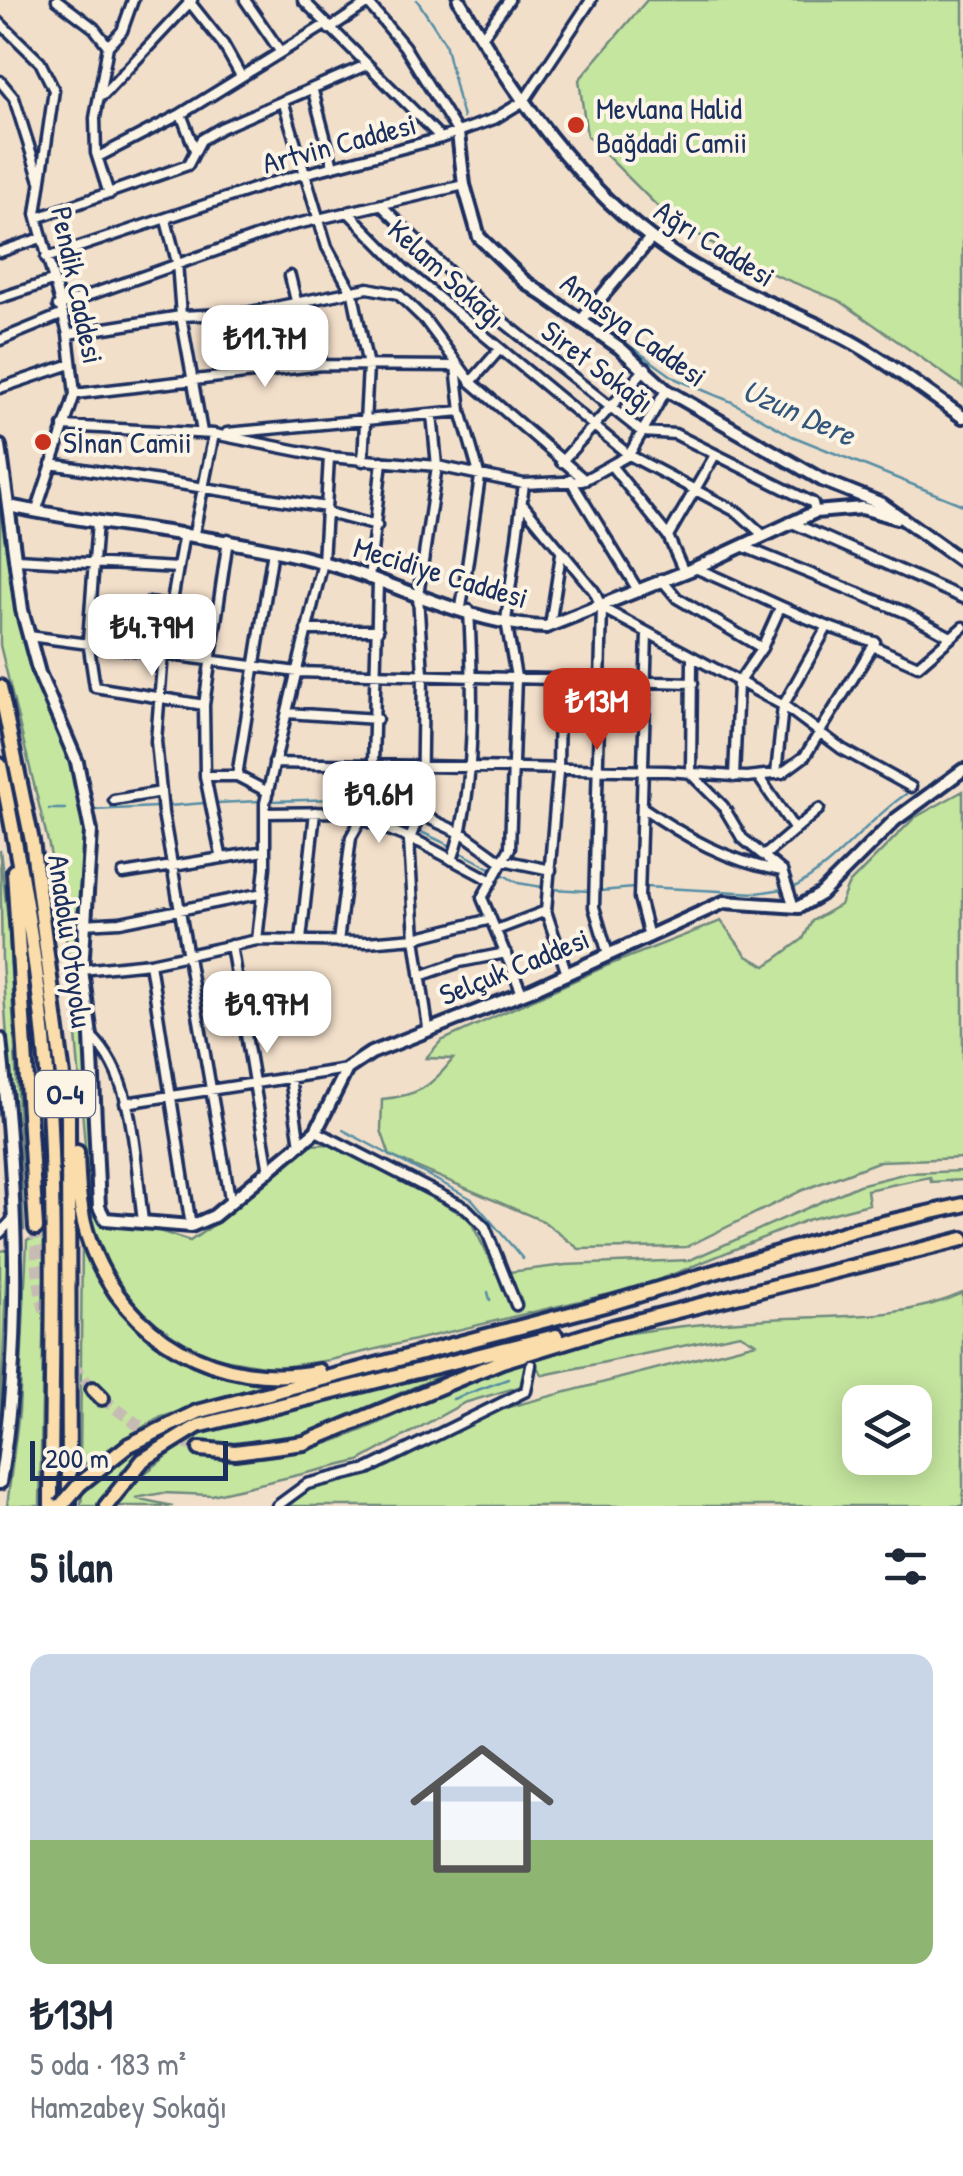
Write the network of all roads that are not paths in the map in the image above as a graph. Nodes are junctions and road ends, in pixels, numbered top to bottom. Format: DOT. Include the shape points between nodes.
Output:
graph roads {
  1 [pos="57,0"];
  2 [pos="133,0"];
  3 [pos="190,0"];
  4 [pos="245,0"];
  5 [pos="303,0"];
  6 [pos="459,0"];
  7 [pos="508,0"];
  8 [pos="591,0"];
  9 [pos="370,1"];
  10 [pos="0,23"];
  11 [pos="327,27"];
  12 [pos="482,37"];
  13 [pos="108,46"];
  14 [pos="280,51"];
  15 [pos="364,66"];
  16 [pos="241,76"];
  17 [pos="0,81"];
  18 [pos="313,91"];
  19 [pos="99,99"];
  20 [pos="524,101"];
  21 [pos="284,104"];
  22 [pos="180,114"];
  23 [pos="458,133"];
  24 [pos="440,138"];
  25 [pos="195,150"];
  26 [pos="98,158"];
  27 [pos="334,166"];
  28 [pos="305,174"];
  29 [pos="40,181"];
  30 [pos="464,185"];
  31 [pos="109,194"];
  32 [pos="381,205"];
  33 [pos="348,212"];
  34 [pos="37,218"];
  35 [pos="321,218"];
  36 [pos="166,220"];
  37 [pos="40,238"];
  38 [pos="652,238"];
  39 [pos="0,252"];
  40 [pos="46,258"];
  41 [pos="177,262"];
  42 [pos="290,276"];
  43 [pos="52,280"];
  44 [pos="353,294"];
  45 [pos="0,298"];
  46 [pos="302,304"];
  47 [pos="59,310"];
  48 [pos="268,310"];
  49 [pos="238,314"];
  50 [pos="181,316"];
  51 [pos="581,320"];
  52 [pos="68,334"];
  53 [pos="0,340"];
  54 [pos="499,350"];
  55 [pos="364,362"];
  56 [pos="71,364"];
  57 [pos="322,365"];
  58 [pos="456,366"];
  59 [pos="646,368"];
  60 [pos="281,369"];
  61 [pos="245,374"];
  62 [pos="195,382"];
  63 [pos="471,382"];
  64 [pos="0,388"];
  65 [pos="666,390"];
  66 [pos="75,394"];
  67 [pos="608,406"];
  68 [pos="462,411"];
  69 [pos="432,414"];
  70 [pos="963,417"];
  71 [pos="364,420"];
  72 [pos="594,424"];
  73 [pos="63,426"];
  74 [pos="202,432"];
  75 [pos="642,432"];
  76 [pos="216,434"];
  77 [pos="0,446"];
  78 [pos="628,455"];
  79 [pos="715,455"];
  80 [pos="330,457"];
  81 [pos="382,461"];
  82 [pos="363,462"];
  83 [pos="561,462"];
  84 [pos="51,464"];
  85 [pos="436,466"];
  86 [pos="613,468"];
  87 [pos="480,476"];
  88 [pos="570,479"];
  89 [pos="585,480"];
  90 [pos="204,484"];
  91 [pos="524,484"];
  92 [pos="695,490"];
  93 [pos="9,506"];
  94 [pos="524,506"];
  95 [pos="327,510"];
  96 [pos="36,512"];
  97 [pos="815,512"];
  98 [pos="897,518"];
  99 [pos="97,522"];
  100 [pos="790,522"];
  101 [pos="377,526"];
  102 [pos="189,533"];
  103 [pos="763,535"];
  104 [pos="668,536"];
  105 [pos="228,539"];
  106 [pos="742,546"];
  107 [pos="272,550"];
  108 [pos="561,554"];
  109 [pos="16,559"];
  110 [pos="96,562"];
  111 [pos="323,562"];
  112 [pos="963,562"];
  113 [pos="178,568"];
  114 [pos="689,569"];
  115 [pos="662,579"];
  116 [pos="373,581"];
  117 [pos="639,592"];
  118 [pos="418,596"];
  119 [pos="963,598"];
  120 [pos="92,603"];
  121 [pos="171,606"];
  122 [pos="602,608"];
  123 [pos="465,609"];
  124 [pos="779,610"];
  125 [pos="506,621"];
  126 [pos="550,626"];
  127 [pos="963,627"];
  128 [pos="826,629"];
  129 [pos="306,630"];
  130 [pos="378,630"];
  131 [pos="647,634"];
  132 [pos="29,636"];
  133 [pos="951,638"];
  134 [pos="88,641"];
  135 [pos="872,646"];
  136 [pos="762,648"];
  137 [pos="163,653"];
  138 [pos="692,659"];
  139 [pos="208,660"];
  140 [pos="251,668"];
  141 [pos="297,672"];
  142 [pos="378,673"];
  143 [pos="423,674"];
  144 [pos="472,676"];
  145 [pos="516,677"];
  146 [pos="649,678"];
  147 [pos="559,680"];
  148 [pos="598,681"];
  149 [pos="693,683"];
  150 [pos="738,683"];
  151 [pos="0,686"];
  152 [pos="158,699"];
  153 [pos="204,705"];
  154 [pos="782,706"];
  155 [pos="287,713"];
  156 [pos="377,719"];
  157 [pos="822,730"];
  158 [pos="274,764"];
  159 [pos="0,765"];
  160 [pos="376,765"];
  161 [pos="420,766"];
  162 [pos="466,768"];
  163 [pos="513,769"];
  164 [pos="963,770"];
  165 [pos="558,772"];
  166 [pos="600,772"];
  167 [pos="643,772"];
  168 [pos="692,774"];
  169 [pos="776,774"];
  170 [pos="205,776"];
  171 [pos="236,776"];
  172 [pos="758,776"];
  173 [pos="734,777"];
  174 [pos="911,787"];
  175 [pos="161,792"];
  176 [pos="268,792"];
  177 [pos="373,793"];
  178 [pos="114,800"];
  179 [pos="642,807"];
  180 [pos="818,809"];
  181 [pos="315,812"];
  182 [pos="265,813"];
  183 [pos="420,814"];
  184 [pos="364,820"];
  185 [pos="12,824"];
  186 [pos="795,830"];
  187 [pos="462,834"];
  188 [pos="410,839"];
  189 [pos="265,852"];
  190 [pos="221,855"];
  191 [pos="766,855"];
  192 [pos="452,860"];
  193 [pos="503,861"];
  194 [pos="172,863"];
  195 [pos="550,870"];
  196 [pos="782,871"];
  197 [pos="123,874"];
  198 [pos="492,881"];
  199 [pos="263,893"];
  200 [pos="794,907"];
  201 [pos="183,908"];
  202 [pos="546,911"];
  203 [pos="491,919"];
  204 [pos="82,924"];
  205 [pos="496,930"];
  206 [pos="649,937"];
  207 [pos="415,938"];
  208 [pos="257,940"];
  209 [pos="300,940"];
  210 [pos="338,942"];
  211 [pos="231,946"];
  212 [pos="191,954"];
  213 [pos="506,954"];
  214 [pos="608,954"];
  215 [pos="150,963"];
  216 [pos="82,970"];
  217 [pos="567,974"];
  218 [pos="420,976"];
  219 [pos="522,993"];
  220 [pos="428,1028"];
  221 [pos="90,1036"];
  222 [pos="0,1039"];
  223 [pos="348,1069"];
  224 [pos="290,1078"];
  225 [pos="253,1084"];
  226 [pos="212,1092"];
  227 [pos="171,1098"];
  228 [pos="125,1103"];
  229 [pos="68,1114"];
  230 [pos="316,1131"];
  231 [pos="300,1145"];
  232 [pos="269,1172"];
  233 [pos="231,1204"];
  234 [pos="963,1205"];
  235 [pos="15,1217"];
  236 [pos="143,1220"];
  237 [pos="191,1226"];
  238 [pos="36,1228"];
  239 [pos="0,1233"];
  240 [pos="963,1239"];
  241 [pos="516,1304"];
  242 [pos="613,1327"];
  243 [pos="385,1360"];
  244 [pos="531,1365"];
  245 [pos="200,1449"];
  246 [pos="0,1483"];
  247 [pos="51,1506"];
  248 [pos="61,1506"];
  249 [pos="69,1506"];
  250 [pos="106,1506"];
  251 [pos="276,1506"];
  1 -- 13 [label="street"];
  2 -- 13 [label="street"];
  3 -- 16 [label="street"];
  3 -- 19 [label="street"];
  4 -- 14 [label="street"];
  5 -- 11 [label="street"];
  6 -- 12 [label="street, Ağrı Caddesi"];
  7 -- 12 [label="street"];
  8 -- 20 [label="street"];
  9 -- 11 [label="street"];
  9 -- 23 [label="street"];
  10 -- 29 [label="street, Pendik Caddesi" via="40,62 54,90"];
  11 -- 14 [label="street"];
  11 -- 15 [label="street"];
  12 -- 20 [label="street, Ağrı Caddesi"];
  13 -- 19 [label="street"];
  14 -- 16 [label="street"];
  15 -- 18 [label="street"];
  15 -- 24 [label="street"];
  16 -- 22 [label="street"];
  17 -- 29 [label="street" via="14,98"];
  18 -- 21 [label="street"];
  18 -- 27 [label="street"];
  19 -- 26 [label="street"];
  20 -- 23 [label="street, Artvin Caddesi"];
  20 -- 38 [label="street, Ağrı Caddesi" via="589,181"];
  21 -- 25 [label="street" via="221,128"];
  21 -- 28 [label="street"];
  22 -- 25 [label="street"];
  22 -- 26 [label="street"];
  23 -- 24 [label="street, Artvin Caddesi"];
  23 -- 30 [label="street, Amasya Caddesi"];
  24 -- 27 [label="street, Artvin Caddesi"];
  25 -- 31 [label="street" via="188,166"];
  26 -- 31 [label="street"];
  27 -- 28 [label="street, Artvin Caddesi"];
  28 -- 35 [label="street"];
  28 -- 36 [label="street, Artvin Caddesi"];
  29 -- 34 [label="street, Pendik Caddesi"];
  30 -- 32 [label="street"];
  30 -- 51 [label="street, Amasya Caddesi" via="479,237 494,255"];
  31 -- 34 [label="street"];
  32 -- 33 [label="street"];
  32 -- 67 [label="street, Siret Sokağı" via="487,309"];
  33 -- 35 [label="street"];
  33 -- 54 [label="street, Kelam Sokağı"];
  34 -- 37 [label="street, Pendik Caddesi"];
  35 -- 41 [label="street"];
  35 -- 44 [label="street"];
  36 -- 40 [label="street, Artvin Caddesi"];
  36 -- 41 [label="street"];
  37 -- 39 [label="street"];
  37 -- 40 [label="street, Pendik Caddesi"];
  38 -- 51 [label="street"];
  38 -- 70 [label="street, Ağrı Caddesi" via="730,288 850,341"];
  40 -- 43 [label="street, Pendik Caddesi"];
  41 -- 47 [label="street"];
  41 -- 50 [label="street"];
  42 -- 46 [label="street"];
  43 -- 45 [label="street"];
  43 -- 47 [label="street, Pendik Caddesi"];
  44 -- 46 [label="street"];
  44 -- 55 [label="street"];
  44 -- 58 [label="street" via="368,288 398,294 426,320"];
  46 -- 48 [label="street"];
  46 -- 57 [label="street"];
  47 -- 52 [label="street, Pendik Caddesi"];
  47 -- 53 [label="street"];
  48 -- 49 [label="street"];
  48 -- 60 [label="street"];
  49 -- 50 [label="street"];
  49 -- 61 [label="street"];
  50 -- 52 [label="street"];
  50 -- 62 [label="street"];
  51 -- 59 [label="street, Amasya Caddesi"];
  52 -- 56 [label="street, Pendik Caddesi"];
  54 -- 63 [label="street"];
  54 -- 72 [label="street, Kelam Sokağı"];
  55 -- 57 [label="street"];
  55 -- 58 [label="street"];
  55 -- 71 [label="street"];
  56 -- 64 [label="street"];
  56 -- 66 [label="street, Pendik Caddesi"];
  57 -- 60 [label="street"];
  58 -- 63 [label="street"];
  58 -- 68 [label="street"];
  59 -- 65 [label="street, Amasya Caddesi"];
  59 -- 67 [label="street"];
  60 -- 61 [label="street"];
  61 -- 62 [label="street"];
  62 -- 66 [label="street"];
  62 -- 74 [label="street"];
  63 -- 83 [label="street"];
  65 -- 75 [label="street"];
  65 -- 98 [label="street, Amasya Caddesi"];
  66 -- 73 [label="street, Pendik Caddesi"];
  67 -- 72 [label="street"];
  67 -- 75 [label="street, Siret Sokağı"];
  68 -- 69 [label="street"];
  68 -- 87 [label="street"];
  69 -- 71 [label="street"];
  69 -- 85 [label="street"];
  71 -- 76 [label="street"];
  71 -- 82 [label="street"];
  72 -- 78 [label="street, Kelam Sokağı"];
  72 -- 83 [label="street"];
  73 -- 74 [label="street"];
  73 -- 84 [label="street, Pendik Caddesi"];
  74 -- 76 [label="street"];
  75 -- 78 [label="street"];
  75 -- 79 [label="street, Siret Sokağı" via="674,434"];
  76 -- 80 [label="street"];
  76 -- 90 [label="street"];
  77 -- 93 [label="street"];
  78 -- 86 [label="street"];
  78 -- 92 [label="street, Kelam Sokağı"];
  79 -- 92 [label="street"];
  79 -- 97 [label="street, Siret Sokağı" via="812,502"];
  80 -- 82 [label="street"];
  80 -- 95 [label="street"];
  81 -- 82 [label="street"];
  81 -- 85 [label="street"];
  81 -- 101 [label="street"];
  83 -- 89 [label="street"];
  84 -- 90 [label="street"];
  84 -- 96 [label="street, Pendik Caddesi"];
  85 -- 87 [label="street"];
  85 -- 118 [label="street"];
  86 -- 89 [label="street"];
  86 -- 104 [label="street"];
  87 -- 91 [label="street"];
  87 -- 123 [label="street"];
  88 -- 89 [label="street"];
  88 -- 91 [label="street"];
  88 -- 117 [label="street"];
  90 -- 95 [label="street"];
  90 -- 102 [label="street"];
  91 -- 94 [label="street"];
  92 -- 103 [label="street, Kelam Sokağı" via="739,513"];
  92 -- 104 [label="street"];
  93 -- 96 [label="street, Mecidiye Caddesi"];
  93 -- 109 [label="street"];
  94 -- 108 [label="street"];
  94 -- 125 [label="street"];
  95 -- 101 [label="street"];
  95 -- 111 [label="street"];
  96 -- 99 [label="street, Mecidiye Caddesi"];
  97 -- 98 [label="street, Mecidiye Caddesi" via="862,508"];
  97 -- 100 [label="street, Mecidiye Caddesi"];
  98 -- 112 [label="street, Amasya Caddesi"];
  99 -- 102 [label="street, Mecidiye Caddesi"];
  99 -- 110 [label="street"];
  100 -- 103 [label="street, Mecidiye Caddesi"];
  100 -- 119 [label="street"];
  101 -- 116 [label="street"];
  102 -- 105 [label="street, Mecidiye Caddesi"];
  102 -- 113 [label="street"];
  103 -- 106 [label="street, Mecidiye Caddesi"];
  104 -- 114 [label="street"];
  105 -- 107 [label="street, Mecidiye Caddesi"];
  105 -- 139 [label="street"];
  106 -- 114 [label="street, Mecidiye Caddesi"];
  106 -- 133 [label="street" via="907,613"];
  107 -- 111 [label="street, Mecidiye Caddesi"];
  107 -- 140 [label="street"];
  108 -- 122 [label="street"];
  108 -- 126 [label="street"];
  109 -- 110 [label="street"];
  109 -- 132 [label="street"];
  110 -- 113 [label="street"];
  110 -- 120 [label="street"];
  111 -- 116 [label="street, Mecidiye Caddesi"];
  111 -- 129 [label="street"];
  113 -- 121 [label="street"];
  114 -- 115 [label="street, Mecidiye Caddesi"];
  114 -- 124 [label="street" via="739,586"];
  115 -- 117 [label="street, Mecidiye Caddesi"];
  115 -- 136 [label="street" via="677,598"];
  116 -- 118 [label="street, Mecidiye Caddesi"];
  116 -- 130 [label="street"];
  117 -- 122 [label="street, Mecidiye Caddesi"];
  118 -- 123 [label="street, Mecidiye Caddesi"];
  118 -- 143 [label="street"];
  120 -- 121 [label="street"];
  120 -- 134 [label="street"];
  121 -- 137 [label="street"];
  122 -- 126 [label="street, Mecidiye Caddesi"];
  122 -- 131 [label="street"];
  122 -- 148 [label="street"];
  123 -- 125 [label="street, Mecidiye Caddesi"];
  123 -- 144 [label="street"];
  124 -- 128 [label="street"];
  124 -- 136 [label="street"];
  125 -- 126 [label="street, Mecidiye Caddesi"];
  125 -- 145 [label="street"];
  127 -- 133 [label="street"];
  128 -- 135 [label="street"];
  128 -- 154 [label="street"];
  129 -- 130 [label="street"];
  129 -- 141 [label="street"];
  130 -- 142 [label="street"];
  131 -- 138 [label="street"];
  131 -- 146 [label="street"];
  132 -- 134 [label="street"];
  132 -- 204 [label="street" via="77,762 91,831"];
  133 -- 135 [label="street" via="918,666"];
  134 -- 137 [label="street"];
  134 -- 152 [label="street" via="95,688"];
  135 -- 157 [label="street"];
  136 -- 150 [label="street"];
  137 -- 139 [label="street"];
  137 -- 152 [label="street"];
  138 -- 149 [label="street"];
  138 -- 150 [label="street"];
  139 -- 140 [label="street"];
  139 -- 153 [label="street"];
  140 -- 141 [label="street"];
  140 -- 171 [label="street"];
  141 -- 142 [label="street"];
  141 -- 155 [label="street"];
  142 -- 143 [label="street"];
  142 -- 156 [label="street"];
  143 -- 144 [label="street"];
  143 -- 161 [label="street"];
  144 -- 145 [label="street"];
  144 -- 162 [label="street"];
  145 -- 147 [label="street"];
  145 -- 163 [label="street"];
  146 -- 148 [label="street"];
  146 -- 149 [label="street"];
  146 -- 167 [label="street"];
  147 -- 148 [label="street"];
  147 -- 165 [label="street"];
  148 -- 166 [label="street"];
  149 -- 168 [label="street"];
  150 -- 154 [label="street"];
  150 -- 173 [label="street"];
  151 -- 229 [label="highway, Anadolu Otoyolu / O-4" via="32,841"];
  152 -- 153 [label="street"];
  152 -- 175 [label="street"];
  153 -- 170 [label="street"];
  154 -- 157 [label="street"];
  154 -- 169 [label="street"];
  155 -- 156 [label="street"];
  155 -- 158 [label="street"];
  156 -- 160 [label="street"];
  157 -- 169 [label="street" via="805,756"];
  157 -- 174 [label="street" via="842,749"];
  158 -- 160 [label="street"];
  158 -- 176 [label="street"];
  159 -- 185 [label="highway, Anadolu Otoyolu / O-4"];
  160 -- 161 [label="street"];
  160 -- 177 [label="street"];
  161 -- 162 [label="street"];
  161 -- 183 [label="street"];
  162 -- 163 [label="street"];
  162 -- 187 [label="street"];
  163 -- 165 [label="street"];
  163 -- 193 [label="street" via="510,848"];
  164 -- 200 [label="street" via="895,820 821,894"];
  165 -- 166 [label="street"];
  165 -- 195 [label="street"];
  166 -- 167 [label="street"];
  166 -- 214 [label="street" via="594,908"];
  167 -- 168 [label="street"];
  167 -- 179 [label="street"];
  168 -- 173 [label="street"];
  168 -- 191 [label="street" via="742,838"];
  169 -- 172 [label="street"];
  170 -- 171 [label="street"];
  170 -- 190 [label="street"];
  171 -- 176 [label="street"];
  172 -- 173 [label="street"];
  172 -- 186 [label="street"];
  175 -- 178 [label="street"];
  175 -- 194 [label="street"];
  176 -- 182 [label="street"];
  177 -- 183 [label="street"];
  177 -- 184 [label="street"];
  179 -- 196 [label="street" via="684,836 752,866"];
  179 -- 206 [label="street" via="639,898"];
  180 -- 186 [label="street"];
  181 -- 182 [label="street"];
  181 -- 184 [label="street"];
  181 -- 209 [label="street"];
  182 -- 189 [label="street"];
  183 -- 187 [label="street"];
  183 -- 188 [label="street"];
  184 -- 188 [label="street"];
  184 -- 210 [label="street" via="348,849"];
  185 -- 238 [label="highway"];
  185 -- 247 [label="highway, Anadolu Otoyolu / O-4" via="46,1072 54,1259"];
  186 -- 191 [label="street"];
  187 -- 192 [label="street"];
  187 -- 193 [label="street"];
  188 -- 192 [label="street"];
  188 -- 207 [label="street"];
  189 -- 190 [label="street"];
  189 -- 199 [label="street"];
  190 -- 194 [label="street"];
  191 -- 196 [label="street"];
  192 -- 198 [label="street"];
  193 -- 195 [label="street"];
  193 -- 198 [label="street"];
  194 -- 197 [label="street"];
  194 -- 201 [label="street"];
  195 -- 202 [label="street"];
  196 -- 200 [label="street"];
  198 -- 203 [label="street" via="482,898"];
  199 -- 201 [label="street"];
  199 -- 208 [label="street"];
  200 -- 206 [label="street, Selçuk Caddesi" via="724,902"];
  201 -- 204 [label="street"];
  201 -- 212 [label="street"];
  202 -- 205 [label="street"];
  202 -- 217 [label="street"];
  203 -- 205 [label="street"];
  203 -- 207 [label="street"];
  204 -- 216 [label="street"];
  205 -- 213 [label="street"];
  206 -- 214 [label="street, Selçuk Caddesi"];
  207 -- 210 [label="street"];
  207 -- 218 [label="street"];
  208 -- 209 [label="street"];
  208 -- 211 [label="street"];
  209 -- 210 [label="street"];
  211 -- 212 [label="street"];
  211 -- 225 [label="street"];
  212 -- 215 [label="street"];
  212 -- 226 [label="street"];
  213 -- 218 [label="street"];
  213 -- 219 [label="street"];
  214 -- 217 [label="street, Selçuk Caddesi"];
  215 -- 216 [label="street"];
  215 -- 227 [label="street"];
  216 -- 221 [label="street"];
  217 -- 219 [label="street, Selçuk Caddesi"];
  218 -- 220 [label="street"];
  219 -- 220 [label="street, Selçuk Caddesi"];
  220 -- 223 [label="street, Selçuk Caddesi"];
  221 -- 228 [label="street" via="105,1050"];
  221 -- 236 [label="street" via="99,1207 104,1219"];
  222 -- 235 [label="street"];
  223 -- 224 [label="street"];
  223 -- 230 [label="street"];
  224 -- 225 [label="street"];
  224 -- 231 [label="street"];
  225 -- 226 [label="street"];
  225 -- 232 [label="street"];
  226 -- 227 [label="street"];
  226 -- 233 [label="street"];
  227 -- 228 [label="street"];
  227 -- 237 [label="street"];
  228 -- 236 [label="street"];
  229 -- 243 [label="highway" via="89,1240 110,1286 157,1337 225,1370 258,1375"];
  229 -- 249 [label="highway, Anadolu Otoyolu / O-4"];
  230 -- 231 [label="street"];
  230 -- 241 [label="street" via="466,1208 485,1227"];
  231 -- 232 [label="street"];
  232 -- 233 [label="street"];
  233 -- 237 [label="street"];
  234 -- 243 [label="highway"];
  235 -- 239 [label="street"];
  235 -- 246 [label="street" via="16,1331"];
  236 -- 237 [label="street"];
  240 -- 242 [label="highway"];
  242 -- 245 [label="highway" via="502,1361 304,1444"];
  242 -- 250 [label="highway" via="198,1426 143,1460"];
  243 -- 248 [label="highway, bridge" via="197,1412 129,1445"];
  244 -- 251 [label="street" via="526,1390 368,1468 307,1484"];
}
